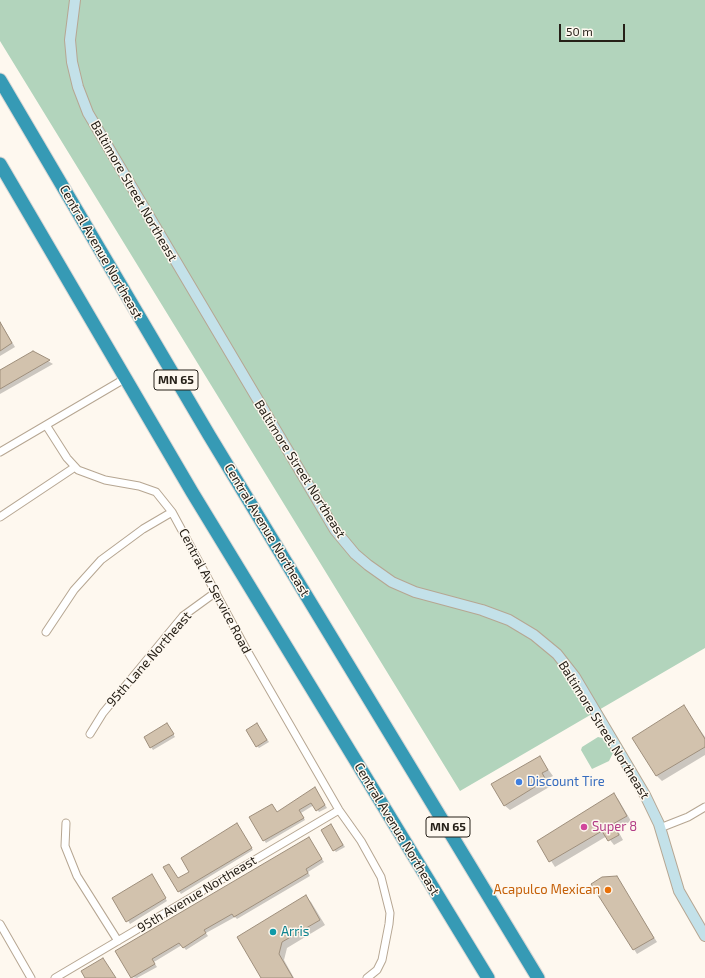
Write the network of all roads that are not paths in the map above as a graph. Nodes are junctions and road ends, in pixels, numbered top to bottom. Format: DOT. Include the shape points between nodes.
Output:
graph roads {
  1 [pos="75,0"];
  2 [pos="0,80"];
  3 [pos="0,164"];
  4 [pos="126,378"];
  5 [pos="46,425"];
  6 [pos="0,452"];
  7 [pos="75,468"];
  8 [pos="172,512"];
  9 [pos="0,517"];
  10 [pos="216,592"];
  11 [pos="46,632"];
  12 [pos="90,734"];
  13 [pos="705,807"];
  14 [pos="339,810"];
  15 [pos="66,823"];
  16 [pos="660,828"];
  17 [pos="0,924"];
  18 [pos="705,936"];
  19 [pos="118,940"];
  20 [pos="31,978"];
  21 [pos="55,978"];
  22 [pos="367,978"];
  23 [pos="488,978"];
  24 [pos="538,978"];
  1 -- 16 [label="street, Baltimore Street Northeast" via="70,34 72,62 88,113 335,530 368,566 392,582 421,594 494,613 522,627 548,645 583,690 646,795"];
  2 -- 24 [label="highway, Central Avenue Northeast / MN 65" via="193,409"];
  3 -- 4 [label="highway, Central Avenue Northeast / MN 65"];
  4 -- 5 [label="street"];
  4 -- 23 [label="highway, Central Avenue Northeast / MN 65" via="192,492"];
  5 -- 6 [label="street"];
  5 -- 7 [label="street, Central Av Service Road"];
  7 -- 8 [label="street, Central Av Service Road" via="91,476 156,492"];
  7 -- 9 [label="street"];
  8 -- 10 [label="street, Central Av Service Road"];
  8 -- 11 [label="street" via="143,529 101,560 74,590"];
  10 -- 12 [label="street, 95th Lane Northeast" via="183,616 103,713"];
  10 -- 14 [label="street, Central Av Service Road"];
  13 -- 16 [label="street"];
  14 -- 19 [label="street, 95th Avenue Northeast"];
  14 -- 22 [label="street, Central Av Service Road" via="361,841 381,877 390,913 382,960 377,970"];
  15 -- 19 [label="street" via="65,846 77,876"];
  16 -- 18 [label="street, Baltimore Street Northeast" via="679,891"];
  17 -- 20 [label="street"];
  19 -- 21 [label="street, 95th Avenue Northeast"];
}
